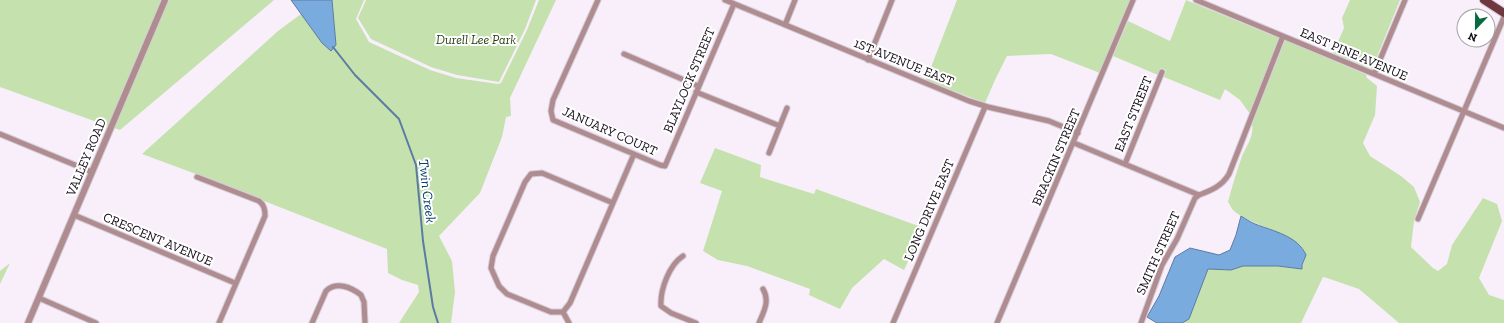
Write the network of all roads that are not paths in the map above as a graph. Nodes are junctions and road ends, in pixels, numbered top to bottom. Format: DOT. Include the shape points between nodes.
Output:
graph roads {
  1 [pos="165,0"];
  2 [pos="598,0"];
  3 [pos="724,0"];
  4 [pos="795,0"];
  5 [pos="892,0"];
  6 [pos="1133,0"];
  7 [pos="1196,0"];
  8 [pos="1405,0"];
  9 [pos="1484,0"];
  10 [pos="734,4"];
  11 [pos="1504,13"];
  12 [pos="1504,17"];
  13 [pos="785,25"];
  14 [pos="1283,36"];
  15 [pos="624,54"];
  16 [pos="868,60"];
  17 [pos="1162,72"];
  18 [pos="1374,74"];
  19 [pos="698,86"];
  20 [pos="696,92"];
  21 [pos="985,107"];
  22 [pos="787,108"];
  23 [pos="1464,113"];
  24 [pos="780,126"];
  25 [pos="1504,128"];
  26 [pos="1078,132"];
  27 [pos="0,134"];
  28 [pos="1074,143"];
  29 [pos="769,153"];
  30 [pos="634,154"];
  31 [pos="1125,164"];
  32 [pos="665,166"];
  33 [pos="92,172"];
  34 [pos="197,177"];
  35 [pos="1199,195"];
  36 [pos="612,203"];
  37 [pos="74,215"];
  38 [pos="1418,220"];
  39 [pos="683,256"];
  40 [pos="235,284"];
  41 [pos="763,289"];
  42 [pos="38,298"];
  43 [pos="564,312"];
  44 [pos="28,323"];
  45 [pos="96,323"];
  46 [pos="219,323"];
  47 [pos="312,323"];
  48 [pos="365,323"];
  49 [pos="569,323"];
  50 [pos="696,323"];
  51 [pos="759,323"];
  52 [pos="893,323"];
  53 [pos="997,323"];
  54 [pos="1141,323"];
  1 -- 33 [label="street, VALLEY ROAD"];
  2 -- 30 [label="street, JANUARY COURT" via="553,100 553,120"];
  3 -- 10 [label="street, 1ST AVENUE EAST"];
  4 -- 13 [label="street"];
  5 -- 16 [label="street"];
  6 -- 26 [label="street, BRACKIN STREET"];
  7 -- 14 [label="street, EAST PINE AVENUE"];
  8 -- 18 [label="street"];
  9 -- 11 [label="main road"];
  10 -- 13 [label="street, 1ST AVENUE EAST"];
  10 -- 19 [label="street, BLAYLOCK STREET"];
  12 -- 23 [label="street"];
  13 -- 16 [label="street, 1ST AVENUE EAST"];
  14 -- 18 [label="street, EAST PINE AVENUE"];
  14 -- 35 [label="street" via="1227,178 1218,187"];
  15 -- 19 [label="street"];
  16 -- 21 [label="street, 1ST AVENUE EAST"];
  17 -- 31 [label="street, EAST STREET"];
  18 -- 23 [label="street, EAST PINE AVENUE"];
  19 -- 20 [label="street, BLAYLOCK STREET"];
  20 -- 24 [label="street"];
  20 -- 32 [label="street, BLAYLOCK STREET"];
  21 -- 26 [label="street, 1ST AVENUE EAST" via="1049,121"];
  21 -- 52 [label="street, LONG DRIVE EAST"];
  22 -- 24 [label="street"];
  23 -- 25 [label="street, EAST PINE AVENUE"];
  23 -- 38 [label="street"];
  24 -- 29 [label="street"];
  26 -- 28 [label="street, BRACKIN STREET"];
  27 -- 33 [label="street"];
  28 -- 31 [label="street"];
  28 -- 53 [label="street, BRACKIN STREET"];
  30 -- 32 [label="street, JANUARY COURT"];
  30 -- 36 [label="street"];
  31 -- 35 [label="street"];
  33 -- 37 [label="street, VALLEY ROAD"];
  34 -- 40 [label="street" via="259,201 264,207 265,216"];
  35 -- 54 [label="street, SMITH STREET" via="1195,198 1162,265"];
  36 -- 43 [label="street"];
  36 -- 43 [label="street" via="542,173 531,174 525,182 493,256 492,268 499,286 507,294 552,312"];
  37 -- 40 [label="street, CRESCENT AVENUE"];
  37 -- 42 [label="street, VALLEY ROAD"];
  39 -- 50 [label="street" via="671,267 660,298 661,306"];
  40 -- 46 [label="street"];
  41 -- 51 [label="street" via="766,305"];
  42 -- 44 [label="street, VALLEY ROAD"];
  42 -- 45 [label="street"];
  43 -- 49 [label="street"];
  47 -- 48 [label="street" via="326,291 338,285 357,292 363,298"];
}
